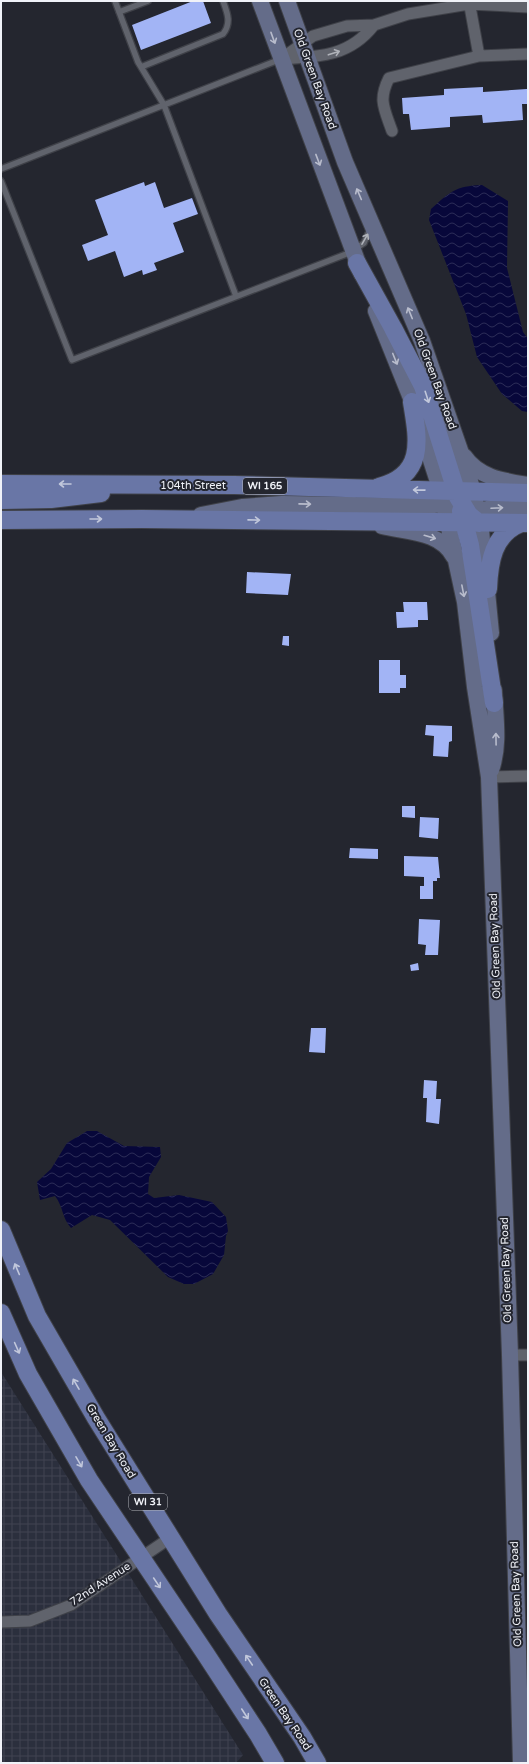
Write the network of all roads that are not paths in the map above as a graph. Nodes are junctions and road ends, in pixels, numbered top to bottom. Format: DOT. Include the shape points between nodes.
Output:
graph roads {
  1 [pos="115,1"];
  2 [pos="148,1"];
  3 [pos="223,1"];
  4 [pos="260,1"];
  5 [pos="287,1"];
  6 [pos="469,3"];
  7 [pos="528,7"];
  8 [pos="119,12"];
  9 [pos="374,25"];
  10 [pos="305,51"];
  11 [pos="528,54"];
  12 [pos="479,56"];
  13 [pos="281,59"];
  14 [pos="141,67"];
  15 [pos="164,105"];
  16 [pos="392,130"];
  17 [pos="1,169"];
  18 [pos="1,181"];
  19 [pos="371,222"];
  20 [pos="355,257"];
  21 [pos="236,296"];
  22 [pos="412,402"];
  23 [pos="460,451"];
  24 [pos="1,484"];
  25 [pos="159,484"];
  26 [pos="528,485"];
  27 [pos="372,489"];
  28 [pos="528,493"];
  29 [pos="1,500"];
  30 [pos="461,507"];
  31 [pos="526,518"];
  32 [pos="1,520"];
  33 [pos="184,520"];
  34 [pos="365,522"];
  35 [pos="457,562"];
  36 [pos="488,589"];
  37 [pos="494,703"];
  38 [pos="528,776"];
  39 [pos="488,777"];
  40 [pos="1,1230"];
  41 [pos="1,1313"];
  42 [pos="510,1355"];
  43 [pos="528,1355"];
  44 [pos="170,1538"];
  45 [pos="140,1558"];
  46 [pos="1,1622"];
  47 [pos="275,1763"];
  48 [pos="317,1763"];
  49 [pos="521,1763"];
  1 -- 8 [label="lane"];
  2 -- 8 [label="lane"];
  3 -- 14 [label="lane" via="228,26 223,34"];
  4 -- 13 [label="street, Old Green Bay Road, one-way"];
  5 -- 10 [label="street, Old Green Bay Road"];
  6 -- 7 [label="street"];
  6 -- 9 [label="street" via="408,14"];
  6 -- 12 [label="street"];
  8 -- 14 [label="lane"];
  10 -- 9 [label="street, one-way" via="333,54 364,38"];
  9 -- 10 [label="street" via="354,25 313,36"];
  10 -- 13 [label="street"];
  19 -- 10 [label="street, Old Green Bay Road, one-way"];
  11 -- 12 [label="street"];
  12 -- 16 [label="street" via="389,78 383,91 383,106"];
  13 -- 15 [label="lane"];
  13 -- 20 [label="street, Old Green Bay Road, one-way"];
  14 -- 15 [label="lane"];
  15 -- 17 [label="lane"];
  15 -- 21 [label="lane"];
  18 -- 21 [label="lane" via="72,360"];
  20 -- 19 [label="lane, one-way" via="365,241"];
  23 -- 19 [label="street, Old Green Bay Road, one-way" via="422,341"];
  20 -- 21 [label="lane"];
  20 -- 22 [label="street, Old Green Bay Road, one-way"];
  20 -- 30 [label="main road, one-way" via="423,386"];
  22 -- 27 [label="main road" via="418,440 413,460 397,480"];
  22 -- 30 [label="street, Old Green Bay Road"];
  23 -- 26 [label="street" via="472,466 484,474"];
  23 -- 30 [label="street, Old Green Bay Road"];
  25 -- 24 [label="main road, 104th Street / WI 165, one-way"];
  25 -- 27 [label="main road, 104th Street / WI 165"];
  25 -- 29 [label="main road" via="71,498"];
  30 -- 27 [label="main road, 104th Street / WI 165, one-way"];
  28 -- 30 [label="main road, 104th Street / WI 165"];
  30 -- 31 [label="main road, 104th Street / WI 165, one-way"];
  33 -- 30 [label="street, one-way" via="235,508 274,504"];
  30 -- 34 [label="main road, 104th Street / WI 165"];
  30 -- 35 [label="street, Old Green Bay Road"];
  30 -- 36 [label="street, Old Green Bay Road"];
  30 -- 37 [label="main road" via="472,554"];
  31 -- 36 [label="main road" via="509,529 498,542 490,562"];
  32 -- 33 [label="main road, 104th Street / WI 165, one-way"];
  33 -- 34 [label="main road, 104th Street / WI 165, one-way"];
  34 -- 35 [label="street, one-way" via="435,538 448,547"];
  35 -- 39 [label="street, Old Green Bay Road, one-way" via="465,602"];
  36 -- 37 [label="street, Old Green Bay Road"];
  39 -- 37 [label="street, Old Green Bay Road, one-way" via="495,755"];
  38 -- 39 [label="street"];
  39 -- 42 [label="street, Old Green Bay Road"];
  44 -- 40 [label="main road, Green Bay Road / WI 31, one-way" via="37,1316"];
  41 -- 45 [label="main road, one-way" via="28,1374 89,1480"];
  42 -- 43 [label="street"];
  42 -- 49 [label="street, Old Green Bay Road"];
  44 -- 45 [label="street, 72nd Avenue"];
  48 -- 44 [label="main road, Green Bay Road / WI 31, one-way"];
  45 -- 46 [label="street, 72nd Avenue" via="71,1604 30,1621"];
  45 -- 47 [label="main road, one-way" via="213,1665"];
}
